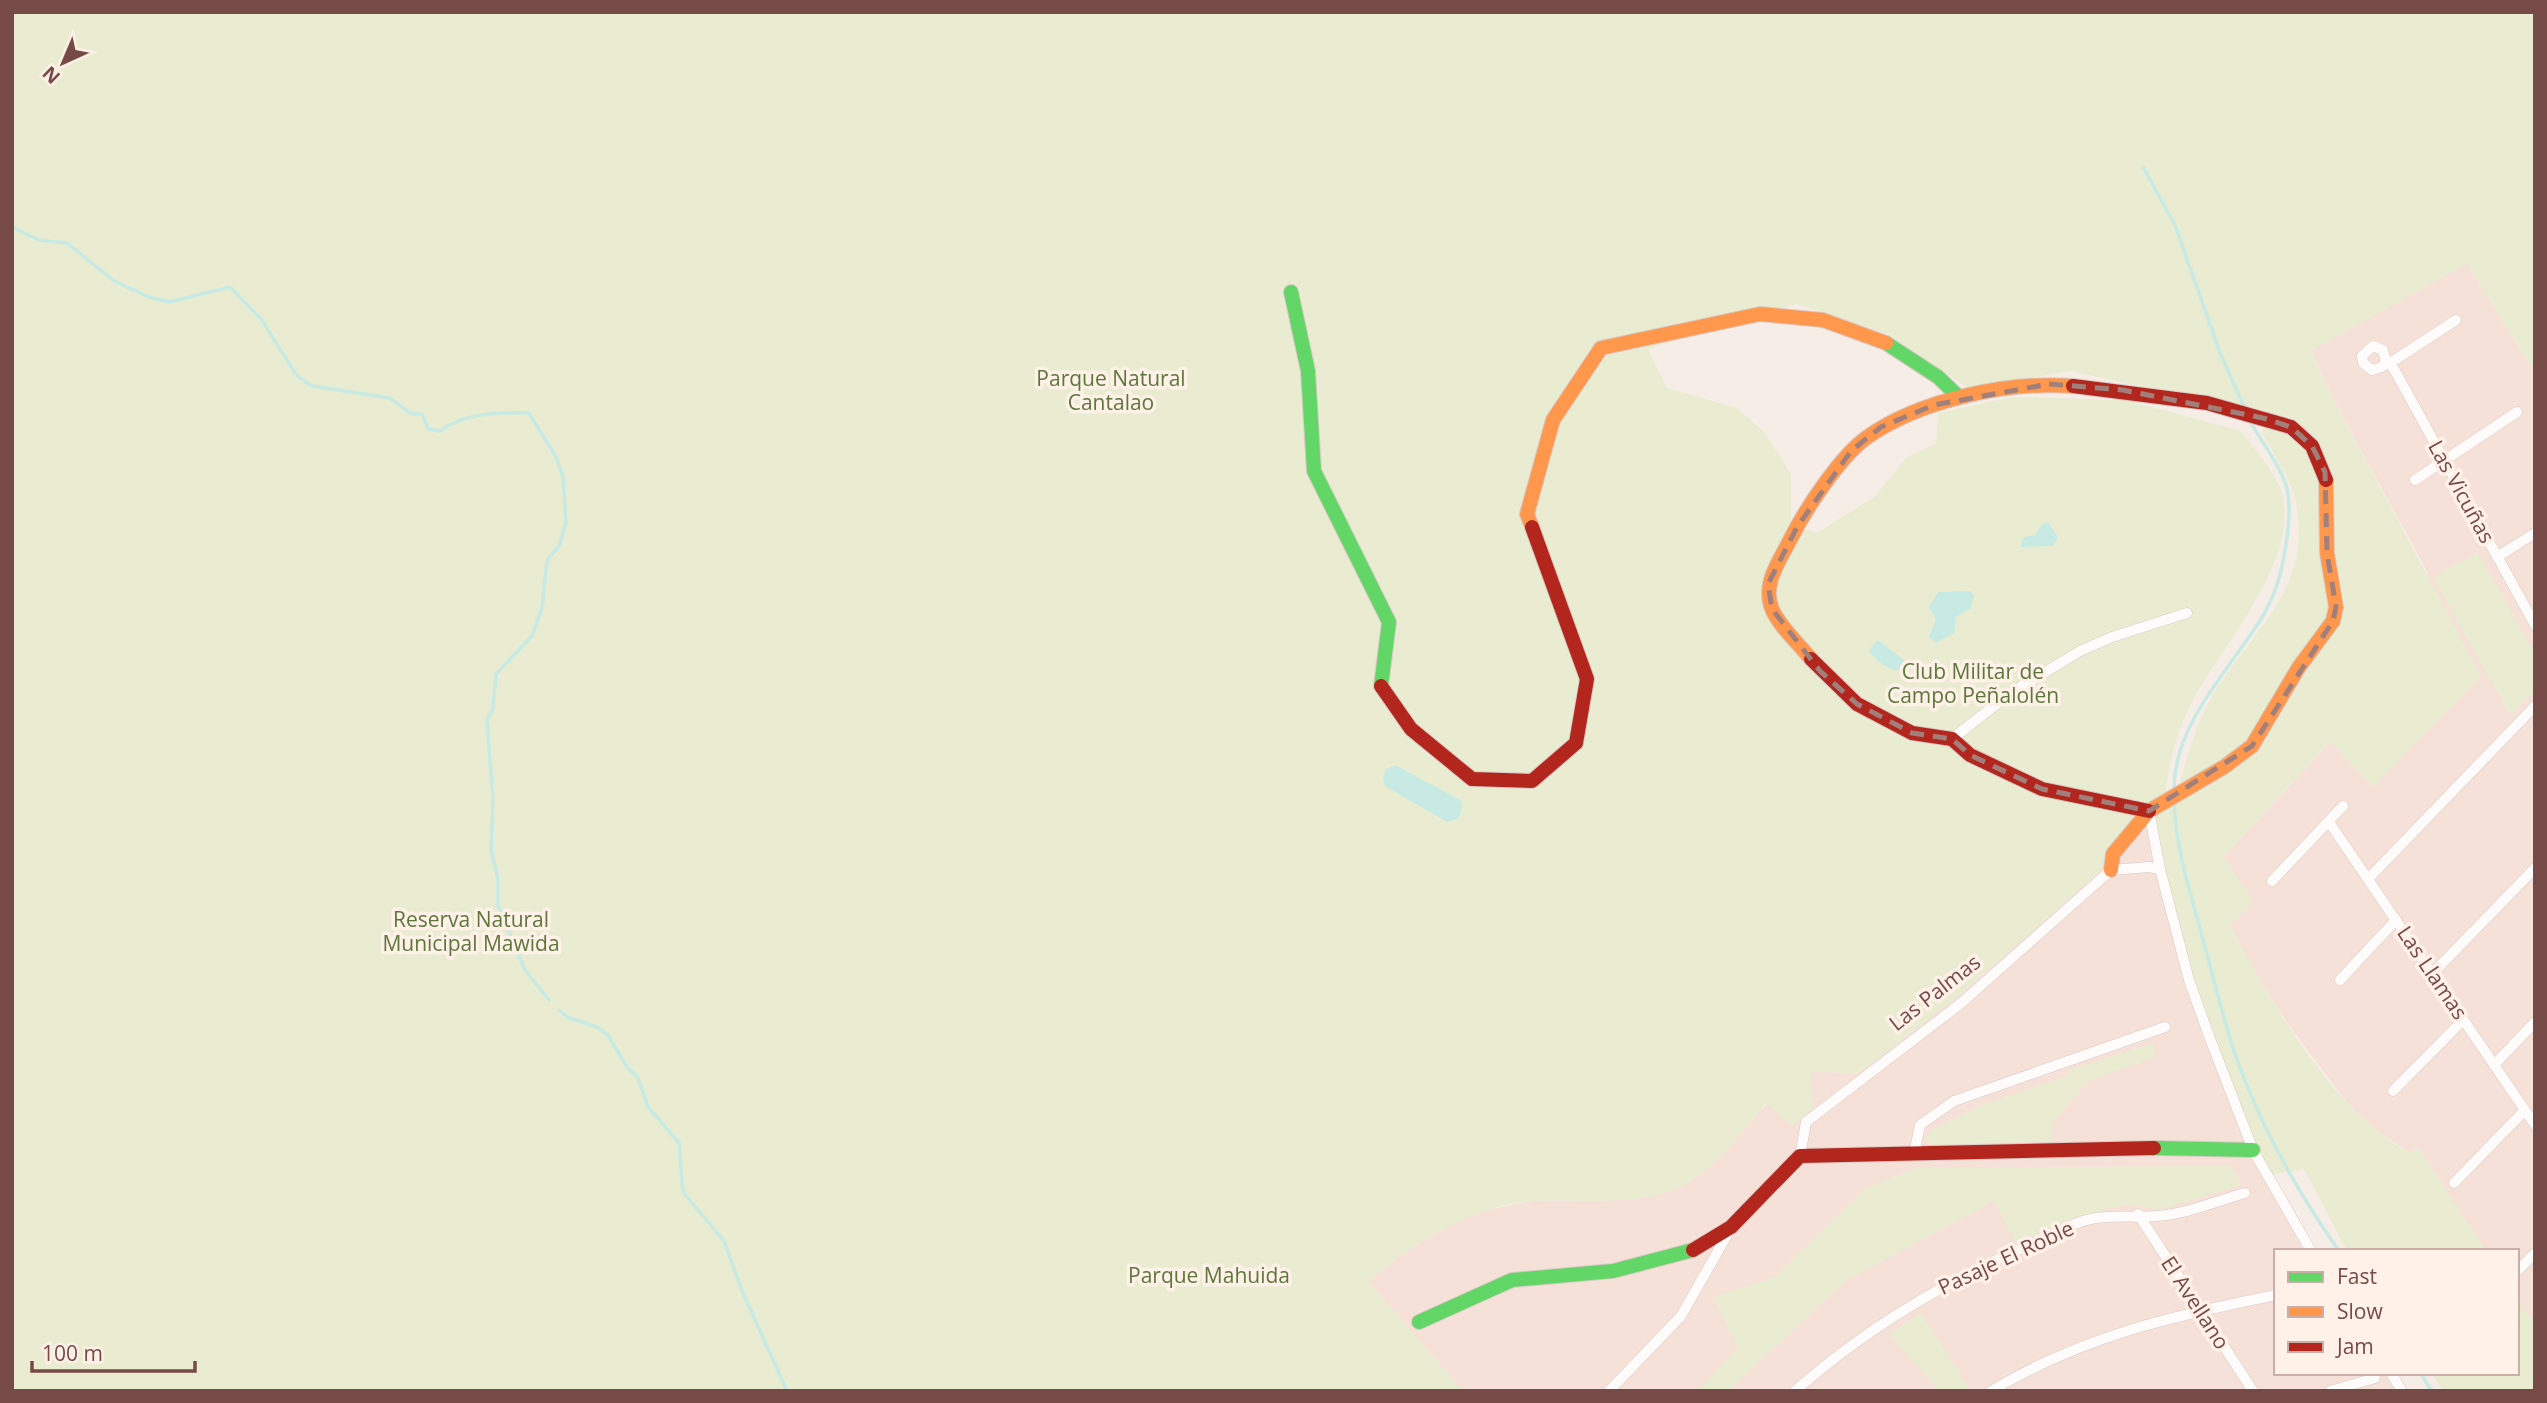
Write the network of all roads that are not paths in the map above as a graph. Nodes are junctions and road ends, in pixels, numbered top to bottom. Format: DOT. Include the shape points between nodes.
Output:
graph roads {
  1 [pos="1291,292"];
  2 [pos="2456,320"];
  3 [pos="1959,397"];
  4 [pos="2517,412"];
  5 [pos="2444,460"];
  6 [pos="2415,480"];
  7 [pos="2535,533"];
  8 [pos="2497,557"];
  9 [pos="2187,613"];
  10 [pos="2535,625"];
  11 [pos="2535,706"];
  12 [pos="1951,739"];
  13 [pos="2343,806"];
  14 [pos="2149,811"];
  15 [pos="2329,822"];
  16 [pos="2535,868"];
  17 [pos="2160,869"];
  18 [pos="2111,870"];
  19 [pos="2368,879"];
  20 [pos="2272,881"];
  21 [pos="2396,920"];
  22 [pos="2432,974"];
  23 [pos="2340,980"];
  24 [pos="2463,1020"];
  25 [pos="2535,1022"];
  26 [pos="2165,1027"];
  27 [pos="2494,1065"];
  28 [pos="2393,1091"];
  29 [pos="2525,1110"];
  30 [pos="2535,1125"];
  31 [pos="2253,1150"];
  32 [pos="1914,1155"];
  33 [pos="1800,1156"];
  34 [pos="2454,1183"];
  35 [pos="2245,1193"];
  36 [pos="2137,1214"];
  37 [pos="1731,1227"];
  38 [pos="2310,1249"];
  39 [pos="2535,1253"];
  40 [pos="2519,1269"];
  41 [pos="2274,1296"];
  42 [pos="2200,1310"];
  43 [pos="1419,1322"];
  44 [pos="2392,1375"];
  45 [pos="2375,1378"];
  46 [pos="1609,1391"];
  47 [pos="1795,1391"];
  48 [pos="1991,1391"];
  49 [pos="2253,1391"];
  50 [pos="2330,1391"];
  51 [pos="2402,1391"];
  1 -- 3 [label="street" via="1308,371 1314,471 1390,622 1381,685 1411,729 1472,779 1532,781 1576,743 1587,679 1527,514 1553,420 1601,348 1639,345 1734,317 1802,314 1889,343 1945,381"];
  2 -- 5 [label="street, Las Vicuñas" via="2388,362"];
  3 -- 12 [label="street" via="1881,427 1851,452 1797,527 1768,584 1772,609 1796,642 1857,704 1912,733"];
  3 -- 14 [label="street" via="2049,384 2123,390 2227,408 2291,427 2312,446 2325,472 2326,553 2336,607 2333,621 2299,667 2252,747"];
  4 -- 5 [label="street"];
  5 -- 6 [label="street"];
  5 -- 8 [label="street, Las Vicuñas"];
  7 -- 8 [label="street"];
  8 -- 10 [label="street, Las Vicuñas"];
  9 -- 12 [label="street" via="2080,651 2009,694"];
  11 -- 19 [label="street"];
  12 -- 14 [label="street" via="1970,755 2042,789"];
  13 -- 15 [label="street"];
  14 -- 17 [label="street"];
  14 -- 18 [label="street, Las Palmas" via="2113,854"];
  15 -- 19 [label="street, Las Llamas"];
  15 -- 20 [label="street"];
  16 -- 22 [label="street"];
  17 -- 18 [label="street"];
  17 -- 31 [label="street" via="2189,980"];
  18 -- 33 [label="street, Las Palmas" via="1960,1004 1806,1122"];
  19 -- 21 [label="street, Las Llamas"];
  21 -- 22 [label="street, Las Llamas"];
  21 -- 23 [label="street"];
  22 -- 24 [label="street, Las Llamas"];
  24 -- 27 [label="street, Las Llamas"];
  24 -- 28 [label="street"];
  25 -- 27 [label="street"];
  26 -- 32 [label="street" via="1954,1101 1920,1125"];
  27 -- 29 [label="street, Las Llamas"];
  29 -- 30 [label="street, Las Llamas"];
  29 -- 34 [label="street"];
  31 -- 32 [label="street" via="2216,1147"];
  31 -- 38 [label="street"];
  32 -- 33 [label="street"];
  33 -- 37 [label="street"];
  35 -- 36 [label="street, Pasaje El Roble" via="2165,1215"];
  36 -- 42 [label="street, El Avellano"];
  36 -- 47 [label="street, Pasaje El Roble" via="2084,1221 1954,1281 1871,1331"];
  37 -- 43 [label="street" via="1693,1250 1613,1271 1512,1280"];
  37 -- 46 [label="street" via="1681,1316"];
  39 -- 40 [label="street"];
  41 -- 42 [label="street"];
  42 -- 48 [label="street" via="2112,1334"];
  42 -- 49 [label="street, El Avellano"];
  44 -- 51 [label="street"];
  45 -- 50 [label="street"];
}
